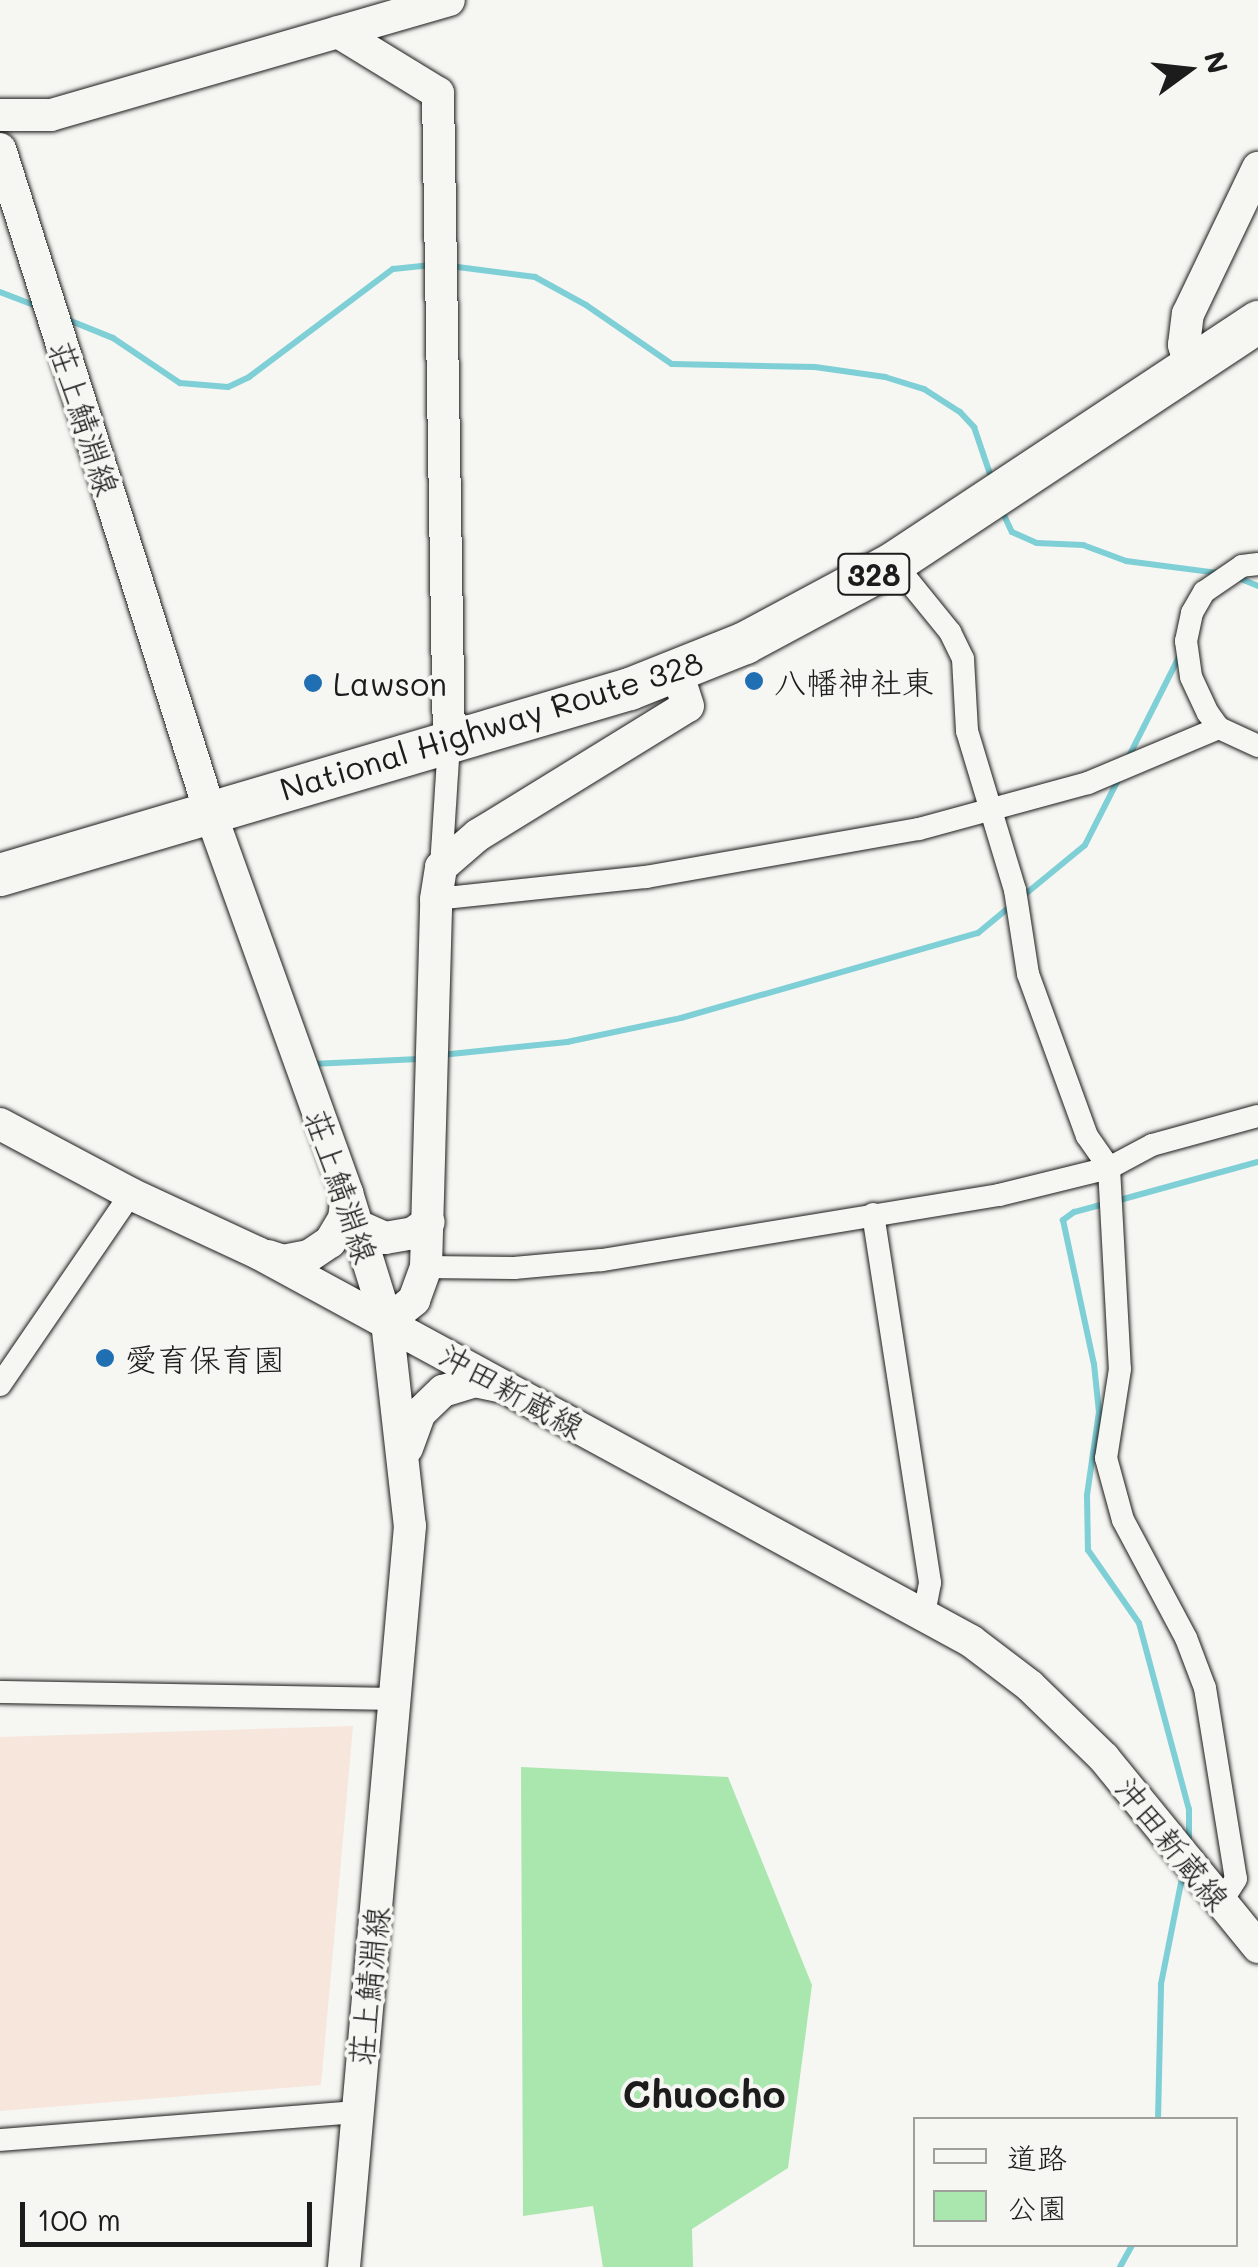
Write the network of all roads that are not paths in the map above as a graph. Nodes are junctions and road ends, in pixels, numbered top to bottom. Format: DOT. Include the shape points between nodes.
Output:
graph roads {
  1 [pos="449,0"];
  2 [pos="338,32"];
  3 [pos="0,116"];
  4 [pos="0,149"];
  5 [pos="1258,168"];
  6 [pos="1258,322"];
  7 [pos="1190,368"];
  8 [pos="894,563"];
  9 [pos="1258,564"];
  10 [pos="677,672"];
  11 [pos="1219,728"];
  12 [pos="448,742"];
  13 [pos="1258,746"];
  14 [pos="990,809"];
  15 [pos="210,812"];
  16 [pos="0,875"];
  17 [pos="438,883"];
  18 [pos="1258,1116"];
  19 [pos="0,1124"];
  20 [pos="1109,1168"];
  21 [pos="346,1193"];
  22 [pos="131,1194"];
  23 [pos="873,1214"];
  24 [pos="429,1222"];
  25 [pos="356,1225"];
  26 [pos="258,1252"];
  27 [pos="426,1267"];
  28 [pos="387,1322"];
  29 [pos="0,1385"];
  30 [pos="507,1388"];
  31 [pos="405,1456"];
  32 [pos="924,1615"];
  33 [pos="0,1692"];
  34 [pos="398,1699"];
  35 [pos="1221,1902"];
  36 [pos="1258,1947"];
  37 [pos="355,2112"];
  38 [pos="0,2140"];
  39 [pos="344,2267"];
  1 -- 2 [label="main road"];
  2 -- 3 [label="main road" via="52,116"];
  2 -- 12 [label="main road" via="438,94"];
  4 -- 15 [label="main road, 荘上鯖淵線"];
  5 -- 7 [label="main road" via="1188,314 1184,345"];
  6 -- 7 [label="highway, National Highway Route 328 / 328"];
  7 -- 8 [label="highway, National Highway Route 328 / 328"];
  8 -- 10 [label="highway, National Highway Route 328 / 328" via="746,643"];
  8 -- 14 [label="street" via="950,632 963,659 967,731"];
  9 -- 11 [label="street" via="1221,579 1192,612 1186,641 1191,677"];
  10 -- 12 [label="highway, National Highway Route 328 / 328"];
  10 -- 17 [label="main road" via="688,706 478,835"];
  11 -- 13 [label="street"];
  11 -- 14 [label="street" via="1088,783"];
  12 -- 15 [label="highway, National Highway Route 328 / 328"];
  12 -- 17 [label="street"];
  14 -- 17 [label="street" via="919,829 646,877"];
  14 -- 20 [label="street" via="1038,1006 1087,1136"];
  15 -- 16 [label="highway, National Highway Route 328 / 328"];
  15 -- 21 [label="main road, 荘上鯖淵線"];
  17 -- 24 [label="main road"];
  18 -- 20 [label="street" via="1152,1146"];
  19 -- 22 [label="main road, 沖田新蔵線"];
  20 -- 23 [label="street" via="998,1195"];
  20 -- 35 [label="street" via="1120,1369 1106,1458 1123,1520 1172,1608 1205,1688 1236,1879"];
  21 -- 25 [label="main road, 荘上鯖淵線"];
  21 -- 26 [label="main road" via="344,1220 330,1242 309,1256 283,1260"];
  22 -- 26 [label="main road, 沖田新蔵線"];
  22 -- 29 [label="street"];
  23 -- 27 [label="street" via="602,1260"];
  23 -- 32 [label="street" via="930,1583"];
  24 -- 25 [label="main road" via="413,1234 385,1238"];
  24 -- 27 [label="main road"];
  25 -- 28 [label="main road, 荘上鯖淵線"];
  26 -- 28 [label="main road, 沖田新蔵線"];
  27 -- 28 [label="main road" via="414,1300"];
  28 -- 30 [label="main road, 沖田新蔵線"];
  28 -- 31 [label="main road, 荘上鯖淵線"];
  30 -- 31 [label="main road" via="475,1382 443,1392 420,1413"];
  30 -- 32 [label="main road, 沖田新蔵線"];
  31 -- 34 [label="main road, 荘上鯖淵線" via="410,1526"];
  32 -- 35 [label="main road, 沖田新蔵線" via="1003,1664 1069,1721"];
  33 -- 34 [label="street"];
  34 -- 37 [label="main road, 荘上鯖淵線"];
  35 -- 36 [label="main road, 沖田新蔵線"];
  37 -- 38 [label="street"];
  37 -- 39 [label="main road, 荘上鯖淵線"];
}
